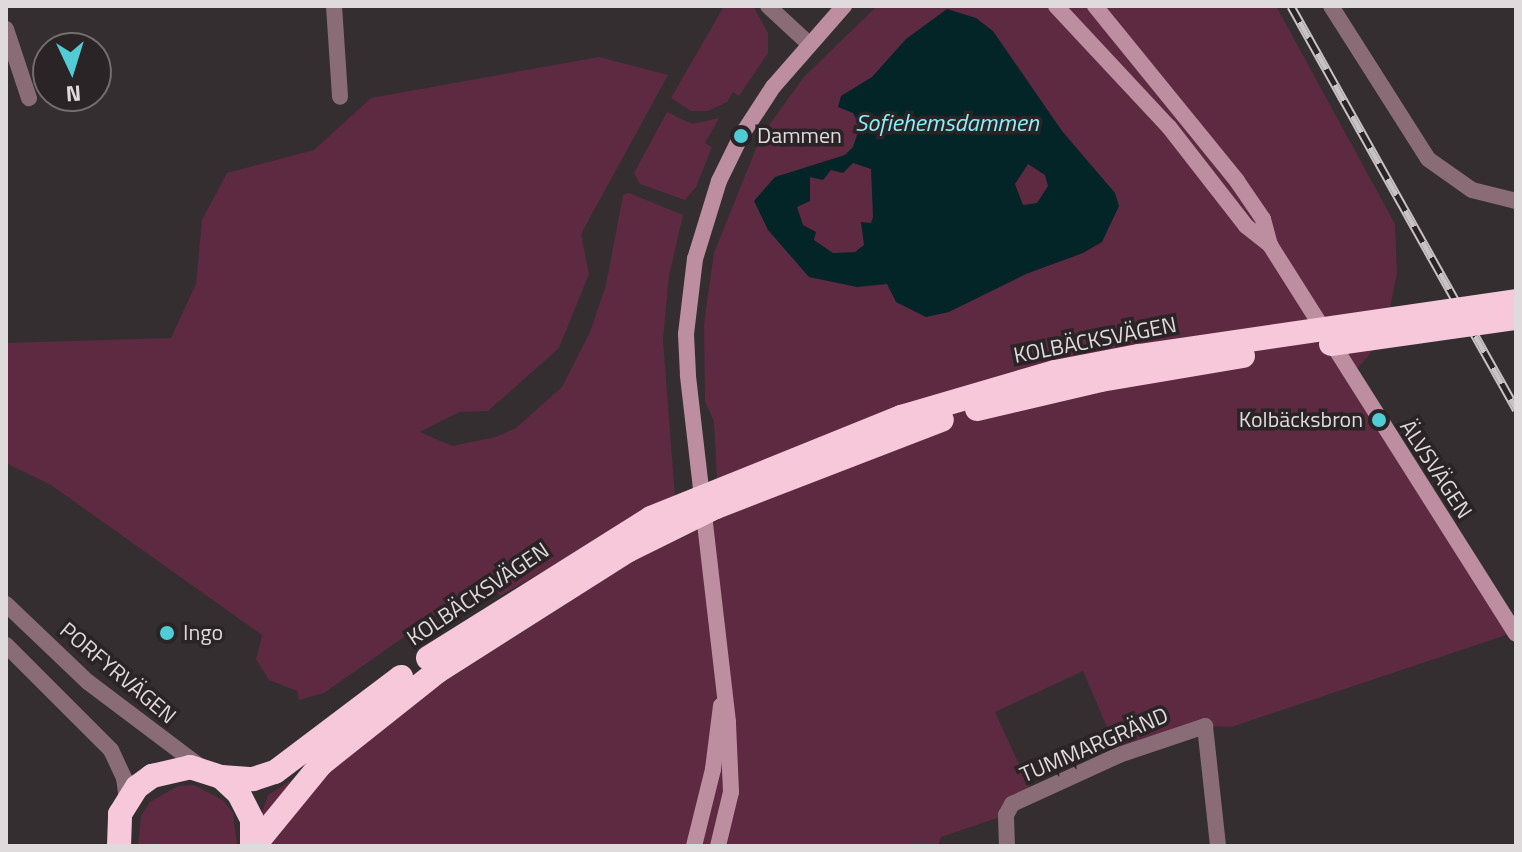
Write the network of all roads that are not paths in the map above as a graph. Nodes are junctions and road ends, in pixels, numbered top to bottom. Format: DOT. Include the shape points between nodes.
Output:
graph roads {
  1 [pos="334,6"];
  2 [pos="768,6"];
  3 [pos="844,6"];
  4 [pos="1056,6"];
  5 [pos="1095,6"];
  6 [pos="1331,6"];
  7 [pos="6,29"];
  8 [pos="808,43"];
  9 [pos="340,97"];
  10 [pos="29,98"];
  11 [pos="1516,201"];
  12 [pos="1270,245"];
  13 [pos="1516,301"];
  14 [pos="1516,318"];
  15 [pos="6,604"];
  16 [pos="1516,634"];
  17 [pos="6,645"];
  18 [pos="430,669"];
  19 [pos="722,700"];
  20 [pos="213,773"];
  21 [pos="124,807"];
  22 [pos="98,846"];
  23 [pos="119,846"];
  24 [pos="253,846"];
  25 [pos="694,846"];
  26 [pos="718,846"];
  27 [pos="1007,846"];
  28 [pos="1218,846"];
  1 -- 9 [label="street"];
  2 -- 8 [label="street"];
  3 -- 8 [label="main road"];
  4 -- 12 [label="main road, ÄLVSVÄGEN" via="1169,127 1246,226"];
  5 -- 12 [label="main road, ÄLVSVÄGEN" via="1237,181 1263,219"];
  6 -- 11 [label="street" via="1408,134 1456,181 1488,196"];
  7 -- 10 [label="street"];
  8 -- 19 [label="main road" via="754,115 719,181 690,293 688,375"];
  12 -- 16 [label="main road, ÄLVSVÄGEN"];
  13 -- 18 [label="highway, KOLBÄCKSVÄGEN, bridge" via="1055,372 901,417 651,518"];
  14 -- 18 [label="highway, KOLBÄCKSVÄGEN, bridge" via="1202,363 975,409 716,507 629,550"];
  15 -- 20 [label="street, PORFYRVÄGEN" via="88,682"];
  17 -- 21 [label="street" via="111,750 124,778"];
  18 -- 20 [label="highway, KOLBÄCKSVÄGEN" via="374,697 275,772 253,779"];
  18 -- 24 [label="highway, KOLBÄCKSVÄGEN" via="321,764"];
  19 -- 25 [label="main road" via="713,769"];
  19 -- 26 [label="main road" via="731,792"];
  20 -- 21 [label="highway, KOLBÄCKSVÄGEN" via="174,768 152,776"];
  20 -- 24 [label="highway" via="239,794 252,820"];
  21 -- 22 [label="highway"];
  21 -- 23 [label="highway"];
  27 -- 28 [label="street, TUMMARGRÄND" via="1006,815 1012,804 1119,755 1205,726"];
}
